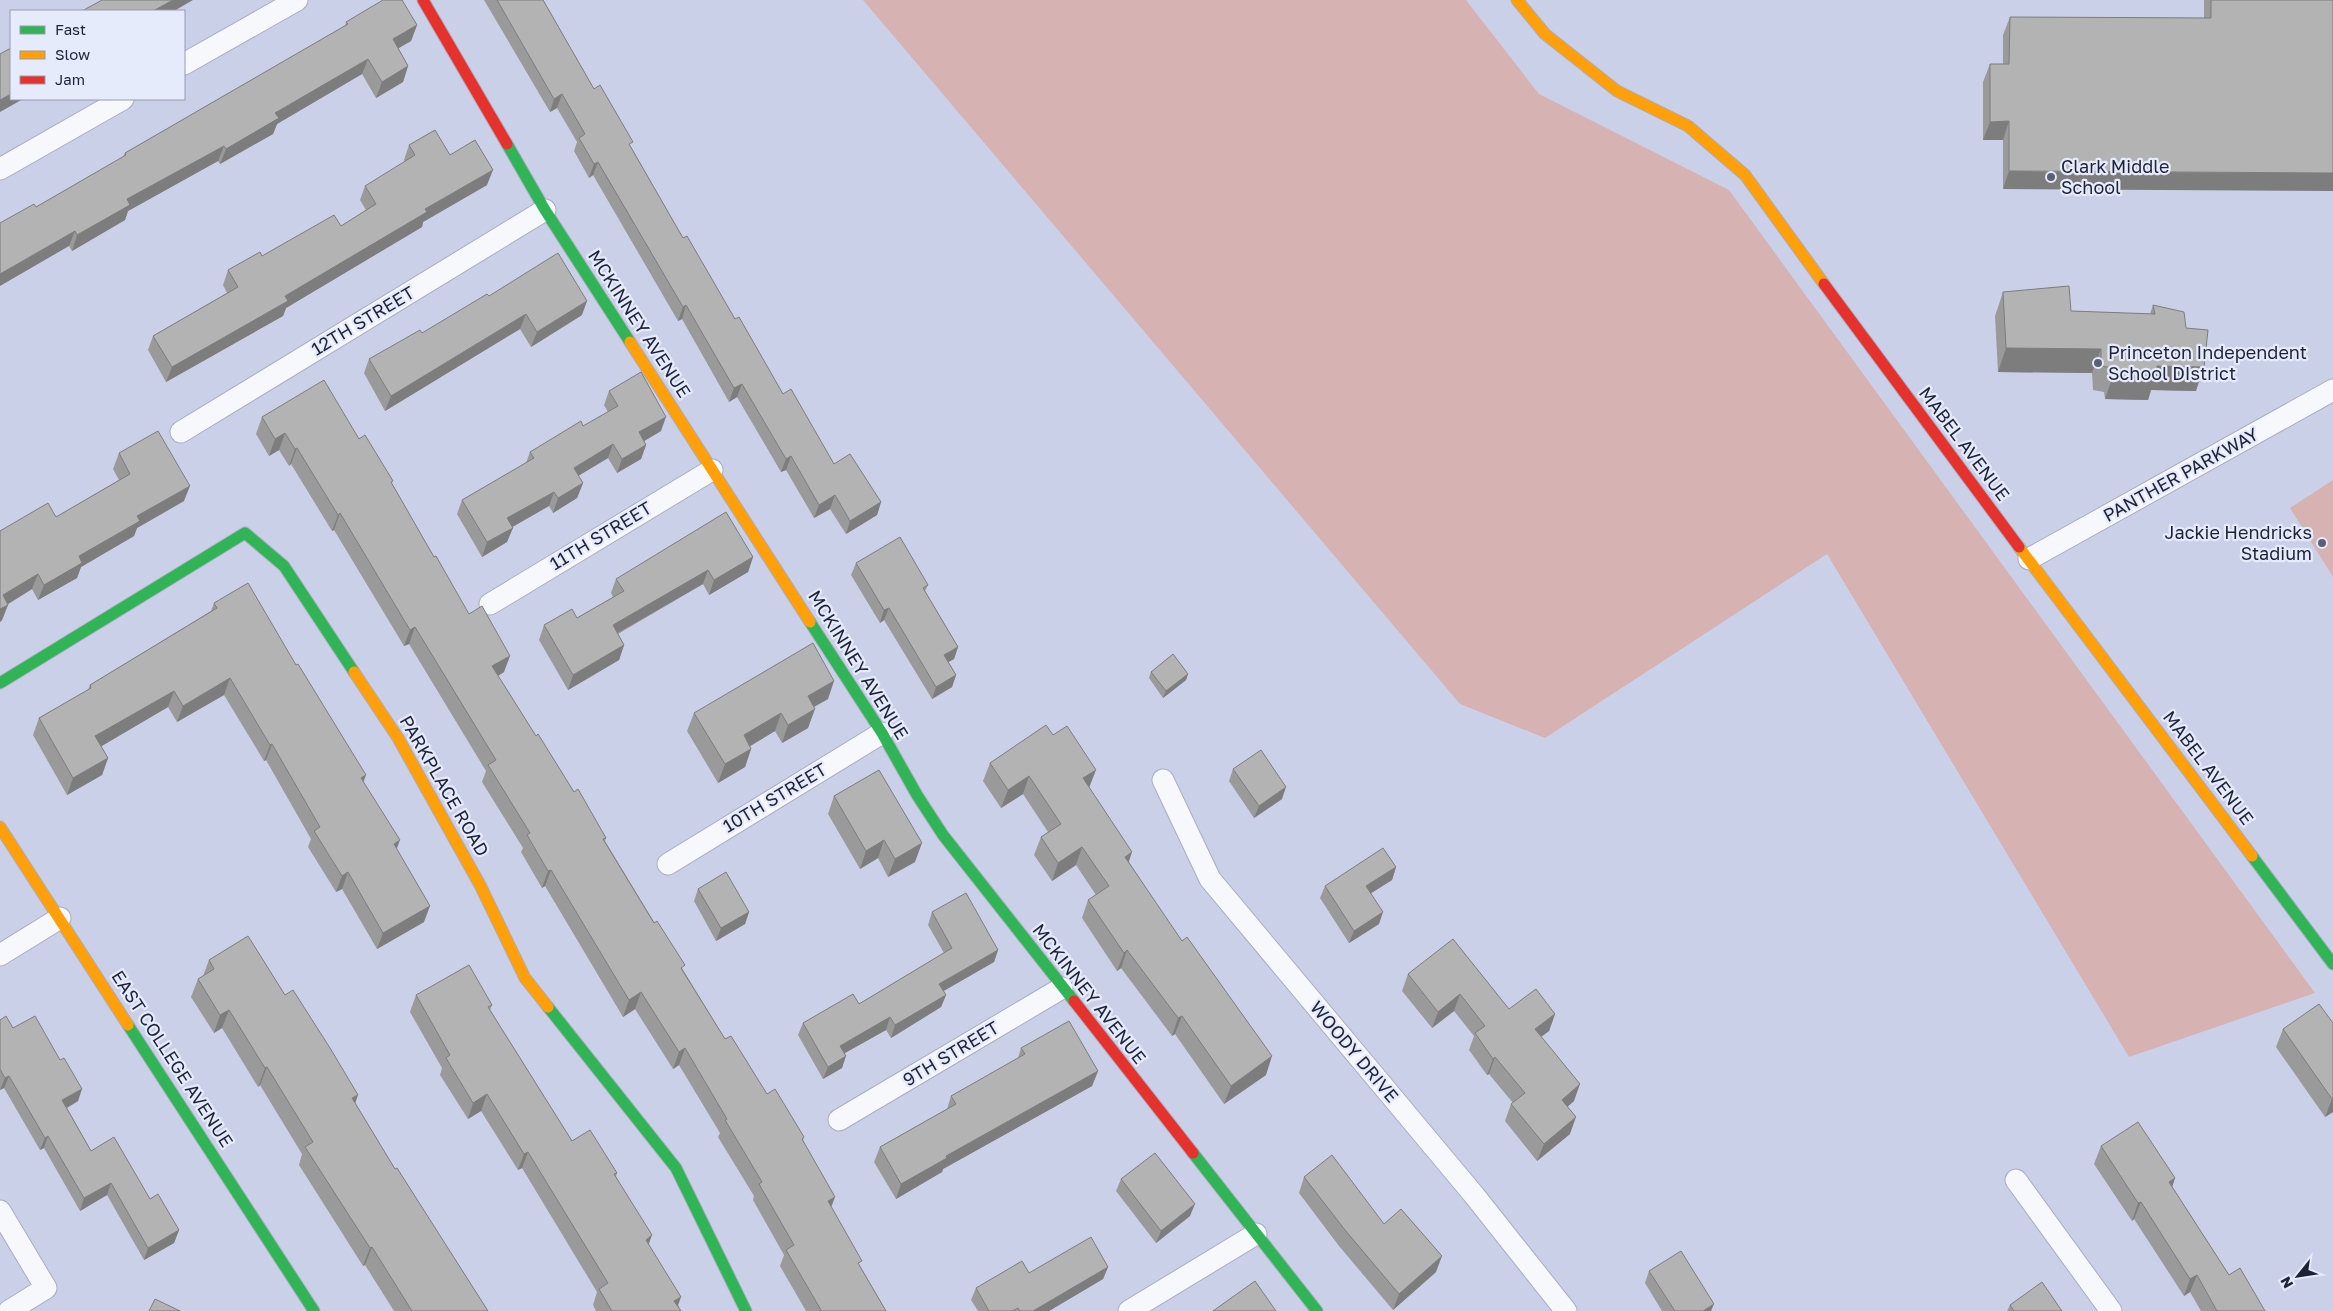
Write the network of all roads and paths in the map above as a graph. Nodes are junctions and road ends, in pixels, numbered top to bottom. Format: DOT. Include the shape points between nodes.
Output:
graph roads {
  1 [pos="297,0"];
  2 [pos="423,0"];
  3 [pos="1517,0"];
  4 [pos="185,63"];
  5 [pos="121,100"];
  6 [pos="0,169"];
  7 [pos="545,210"];
  8 [pos="2333,390"];
  9 [pos="181,432"];
  10 [pos="712,470"];
  11 [pos="2029,559"];
  12 [pos="490,604"];
  13 [pos="0,683"];
  14 [pos="882,733"];
  15 [pos="1164,780"];
  16 [pos="0,827"];
  17 [pos="668,864"];
  18 [pos="60,918"];
  19 [pos="0,955"];
  20 [pos="2333,964"];
  21 [pos="1062,988"];
  22 [pos="839,1120"];
  23 [pos="2016,1180"];
  24 [pos="0,1211"];
  25 [pos="1256,1234"];
  26 [pos="9,1311"];
  27 [pos="314,1311"];
  28 [pos="746,1311"];
  29 [pos="1130,1311"];
  30 [pos="1317,1311"];
  31 [pos="1566,1311"];
  32 [pos="2111,1311"];
  1 -- 4 [label="street"];
  2 -- 7 [label="street, MCKINNEY AVENUE"];
  3 -- 11 [label="street, MABEL AVENUE" via="1545,34 1617,91 1688,126 1745,175"];
  5 -- 6 [label="street"];
  7 -- 9 [label="street, 12TH STREET"];
  7 -- 10 [label="street, MCKINNEY AVENUE"];
  8 -- 11 [label="street, PANTHER PARKWAY"];
  10 -- 12 [label="street, 11TH STREET"];
  10 -- 14 [label="street, MCKINNEY AVENUE"];
  11 -- 20 [label="street, MABEL AVENUE"];
  13 -- 28 [label="street, PARKPLACE ROAD" via="245,533 284,566 398,738 480,885 525,978 676,1168"];
  14 -- 17 [label="street, 10TH STREET"];
  14 -- 21 [label="street, MCKINNEY AVENUE" via="943,835"];
  15 -- 31 [label="street, WOODY DRIVE" via="1210,879 1474,1195"];
  16 -- 18 [label="street, EAST COLLEGE AVENUE"];
  18 -- 19 [label="street"];
  18 -- 27 [label="street, EAST COLLEGE AVENUE"];
  21 -- 22 [label="street, 9TH STREET"];
  21 -- 25 [label="street, MCKINNEY AVENUE"];
  23 -- 32 [label="street"];
  24 -- 26 [label="street" via="46,1288"];
  25 -- 29 [label="street"];
  25 -- 30 [label="street, MCKINNEY AVENUE"];
}
